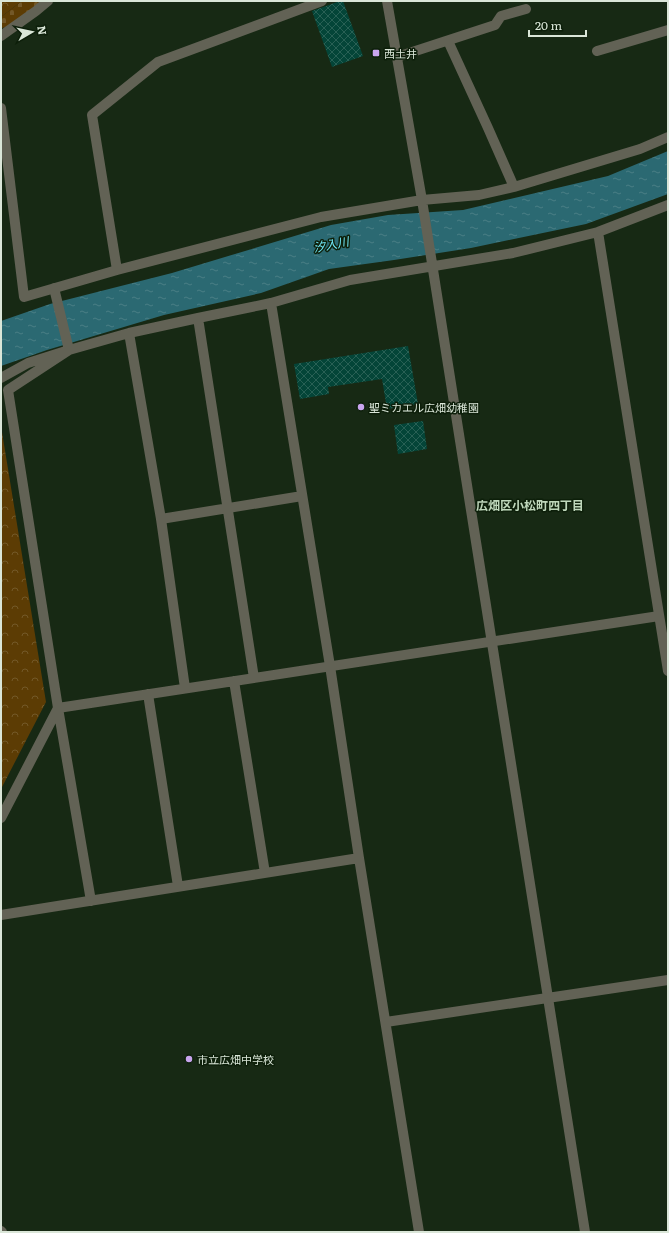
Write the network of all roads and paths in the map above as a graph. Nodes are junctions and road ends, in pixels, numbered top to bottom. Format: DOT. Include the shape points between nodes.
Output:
graph roads {
  1 [pos="48,1"];
  2 [pos="322,1"];
  3 [pos="387,1"];
  4 [pos="526,9"];
  5 [pos="668,30"];
  6 [pos="1,36"];
  7 [pos="448,41"];
  8 [pos="597,51"];
  9 [pos="397,57"];
  10 [pos="1,108"];
  11 [pos="668,138"];
  12 [pos="514,187"];
  13 [pos="422,200"];
  14 [pos="668,205"];
  15 [pos="598,232"];
  16 [pos="433,266"];
  17 [pos="117,270"];
  18 [pos="54,288"];
  19 [pos="271,303"];
  20 [pos="198,318"];
  21 [pos="129,333"];
  22 [pos="69,350"];
  23 [pos="1,378"];
  24 [pos="302,496"];
  25 [pos="227,509"];
  26 [pos="161,519"];
  27 [pos="659,616"];
  28 [pos="492,641"];
  29 [pos="330,666"];
  30 [pos="668,670"];
  31 [pos="254,678"];
  32 [pos="234,681"];
  33 [pos="185,688"];
  34 [pos="148,694"];
  35 [pos="58,708"];
  36 [pos="1,818"];
  37 [pos="359,858"];
  38 [pos="265,873"];
  39 [pos="178,886"];
  40 [pos="90,900"];
  41 [pos="1,915"];
  42 [pos="668,980"];
  43 [pos="548,999"];
  44 [pos="386,1022"];
  45 [pos="419,1232"];
  46 [pos="585,1232"];
  1 -- 6 [label="street"];
  2 -- 17 [label="street" via="158,62 92,115"];
  3 -- 9 [label="street"];
  4 -- 7 [label="street" via="501,16 495,25"];
  5 -- 8 [label="street"];
  7 -- 9 [label="street"];
  7 -- 12 [label="street"];
  9 -- 13 [label="street"];
  10 -- 18 [label="street" via="24,297"];
  11 -- 12 [label="street"];
  12 -- 13 [label="street" via="480,196"];
  13 -- 16 [label="street"];
  13 -- 17 [label="street" via="321,217"];
  14 -- 15 [label="street"];
  15 -- 16 [label="street" via="513,252"];
  15 -- 27 [label="street"];
  16 -- 19 [label="street" via="350,280"];
  16 -- 28 [label="street"];
  17 -- 18 [label="street"];
  18 -- 22 [label="street"];
  19 -- 20 [label="street"];
  19 -- 24 [label="street"];
  20 -- 21 [label="street"];
  20 -- 25 [label="street"];
  21 -- 22 [label="street"];
  21 -- 26 [label="street"];
  22 -- 23 [label="street" via="28,363"];
  22 -- 35 [label="street" via="8,390"];
  24 -- 25 [label="street"];
  24 -- 29 [label="street"];
  25 -- 26 [label="street"];
  25 -- 31 [label="street"];
  26 -- 33 [label="street"];
  27 -- 28 [label="street"];
  27 -- 30 [label="street"];
  28 -- 29 [label="street"];
  28 -- 43 [label="street"];
  29 -- 31 [label="street"];
  29 -- 37 [label="street"];
  31 -- 32 [label="street"];
  32 -- 33 [label="street"];
  32 -- 38 [label="street"];
  33 -- 34 [label="street"];
  34 -- 35 [label="street"];
  34 -- 39 [label="street"];
  35 -- 36 [label="street"];
  35 -- 40 [label="street"];
  37 -- 38 [label="street"];
  37 -- 44 [label="street"];
  38 -- 39 [label="street"];
  39 -- 40 [label="street"];
  40 -- 41 [label="street"];
  42 -- 43 [label="street"];
  43 -- 44 [label="street"];
  43 -- 46 [label="street"];
  44 -- 45 [label="street"];
}
